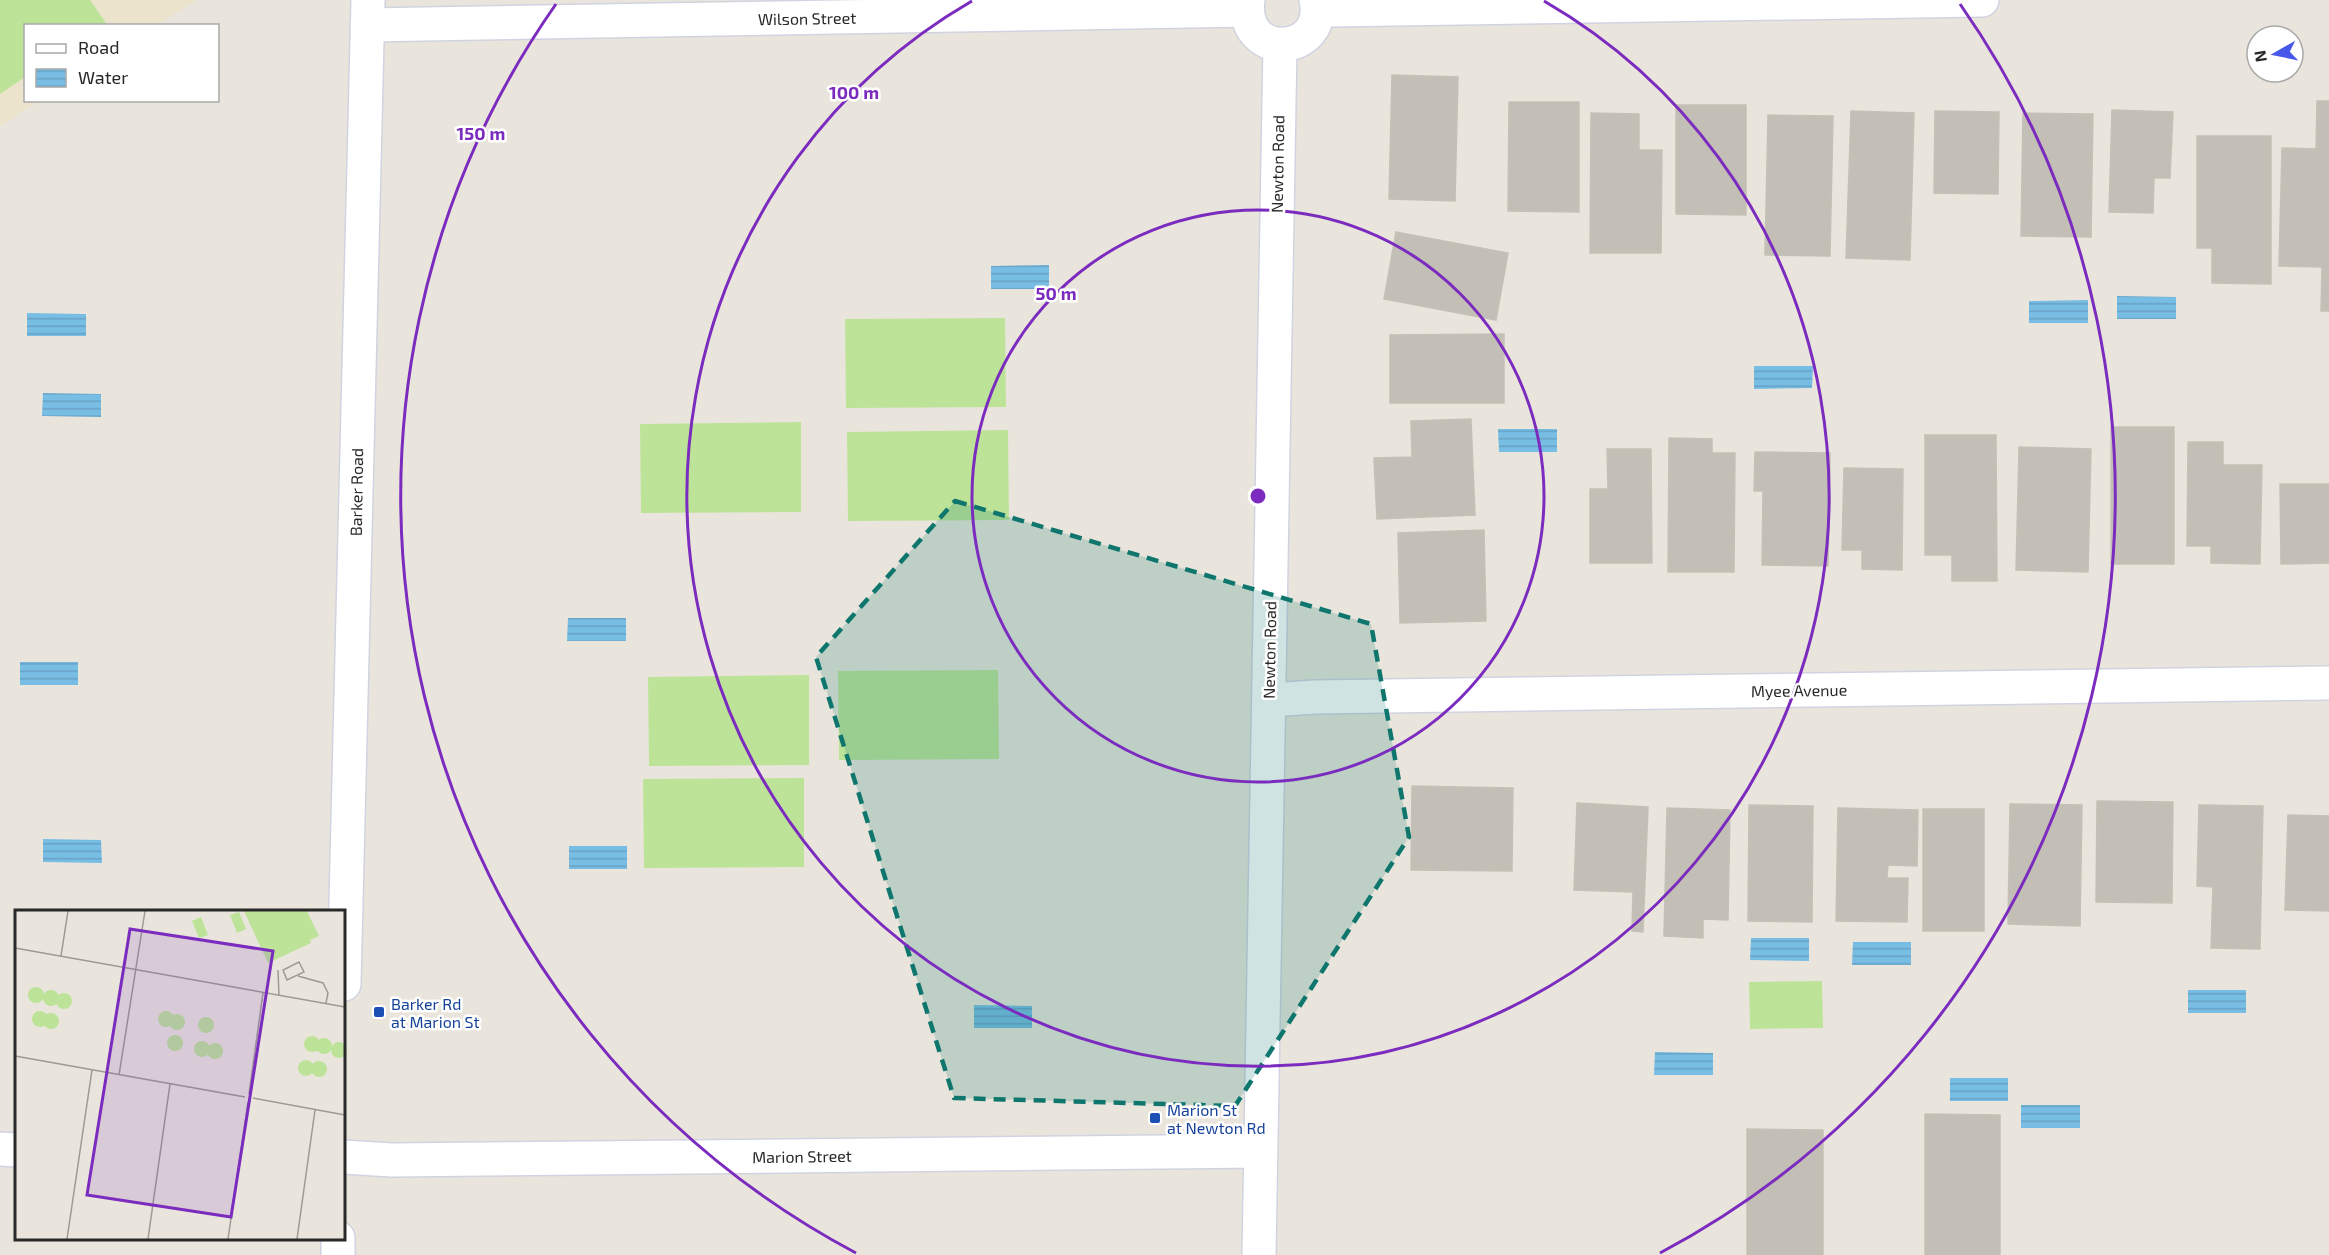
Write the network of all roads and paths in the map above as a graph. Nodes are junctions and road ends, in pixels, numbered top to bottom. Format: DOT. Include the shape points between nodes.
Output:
graph roads {
  1 [pos="1982,0"];
  2 [pos="1317,4"];
  3 [pos="1247,5"];
  4 [pos="367,12"];
  5 [pos="1280,45"];
  6 [pos="2329,683"];
  7 [pos="1269,700"];
  8 [pos="345,942"];
  9 [pos="0,1149"];
  10 [pos="15,1150"];
  11 [pos="1261,1151"];
  12 [pos="345,1157"];
  13 [pos="1259,1255"];
  1 -- 2 [label="street"];
  2 -- 5 [label="street" via="1311,30 1292,44"];
  3 -- 4 [label="street, Wilson Street"];
  3 -- 5 [label="street" via="1253,30 1270,43"];
  4 -- 8 [label="street, Barker Road"];
  5 -- 7 [label="street, Newton Road"];
  6 -- 7 [label="street, Myee Avenue"];
  7 -- 11 [label="street, Newton Road"];
  9 -- 10 [label="street"];
  11 -- 12 [label="street, Marion Street" via="404,1160"];
  11 -- 13 [label="street, Newton Road"];
}
